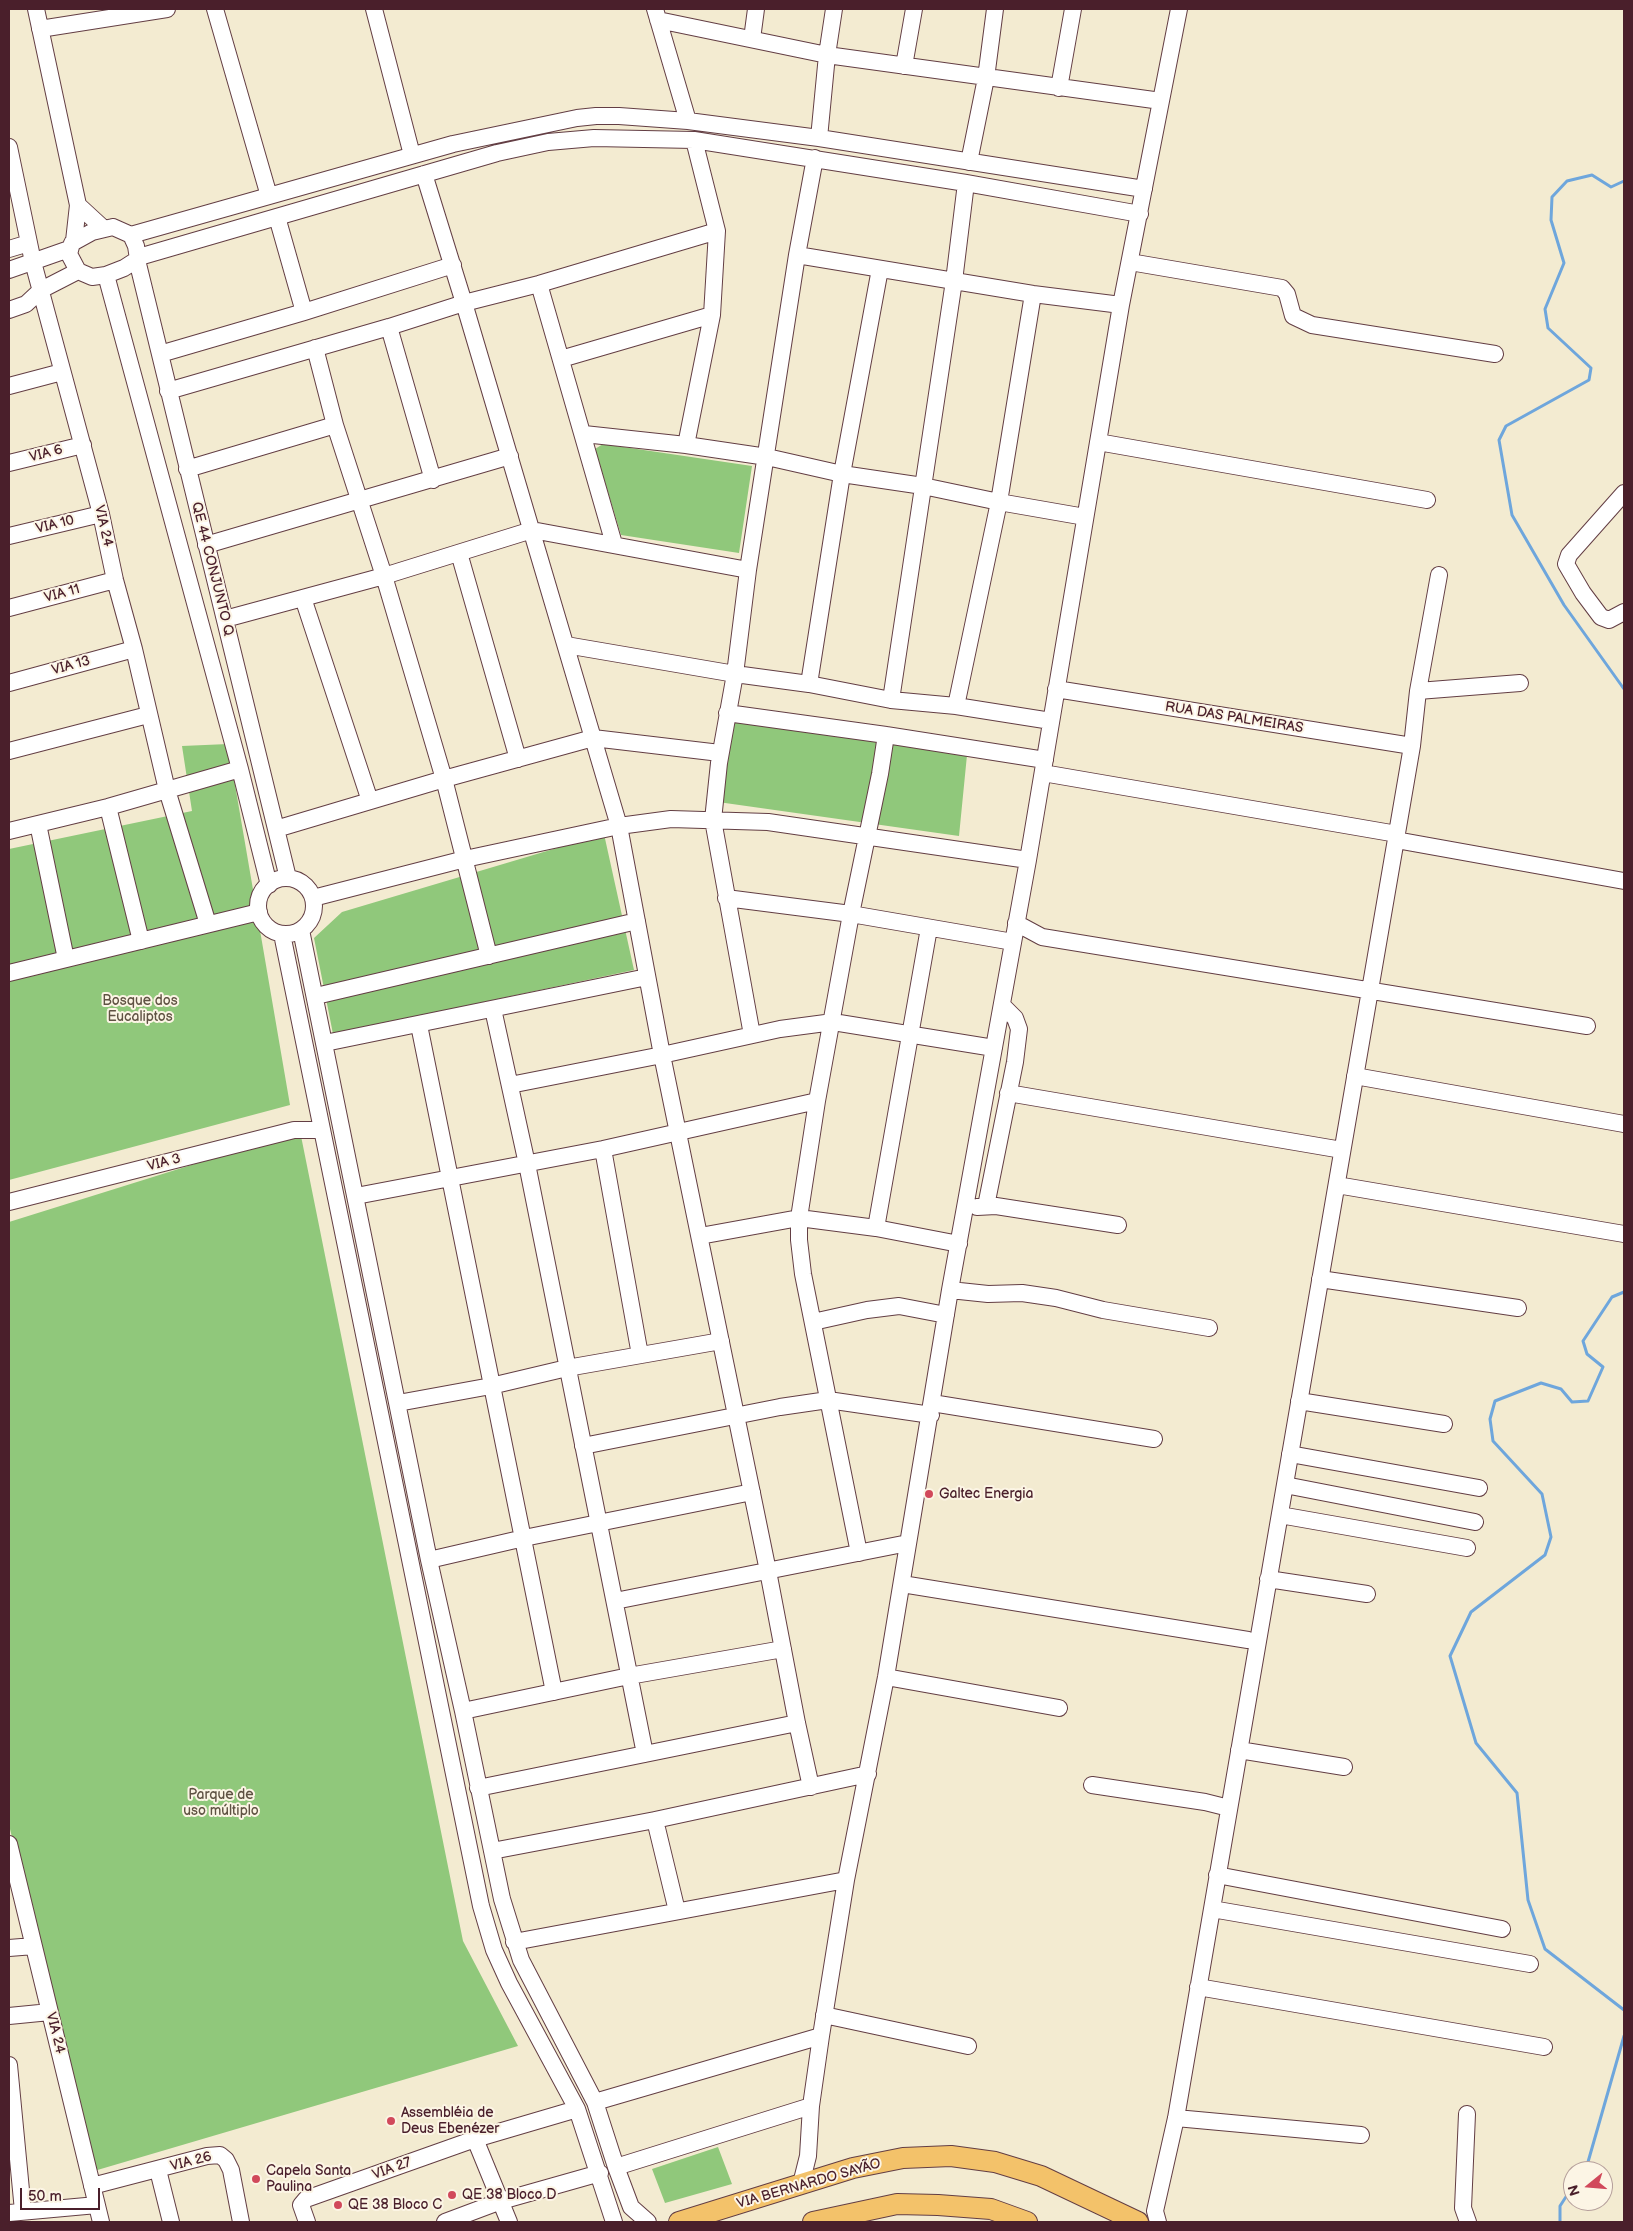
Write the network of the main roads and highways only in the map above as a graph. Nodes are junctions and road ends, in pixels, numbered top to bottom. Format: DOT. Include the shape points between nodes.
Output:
graph roads {
  1 [pos="679,2222"];
  2 [pos="813,2222"];
  3 [pos="1027,2222"];
  4 [pos="1138,2222"];
  1 -- 4 [label="main road, VIA BERNARDO SAYÃO" via="852,2168 903,2158 951,2156 995,2162 1041,2176"];
  2 -- 3 [label="main road" via="897,2204 991,2209"];
}
